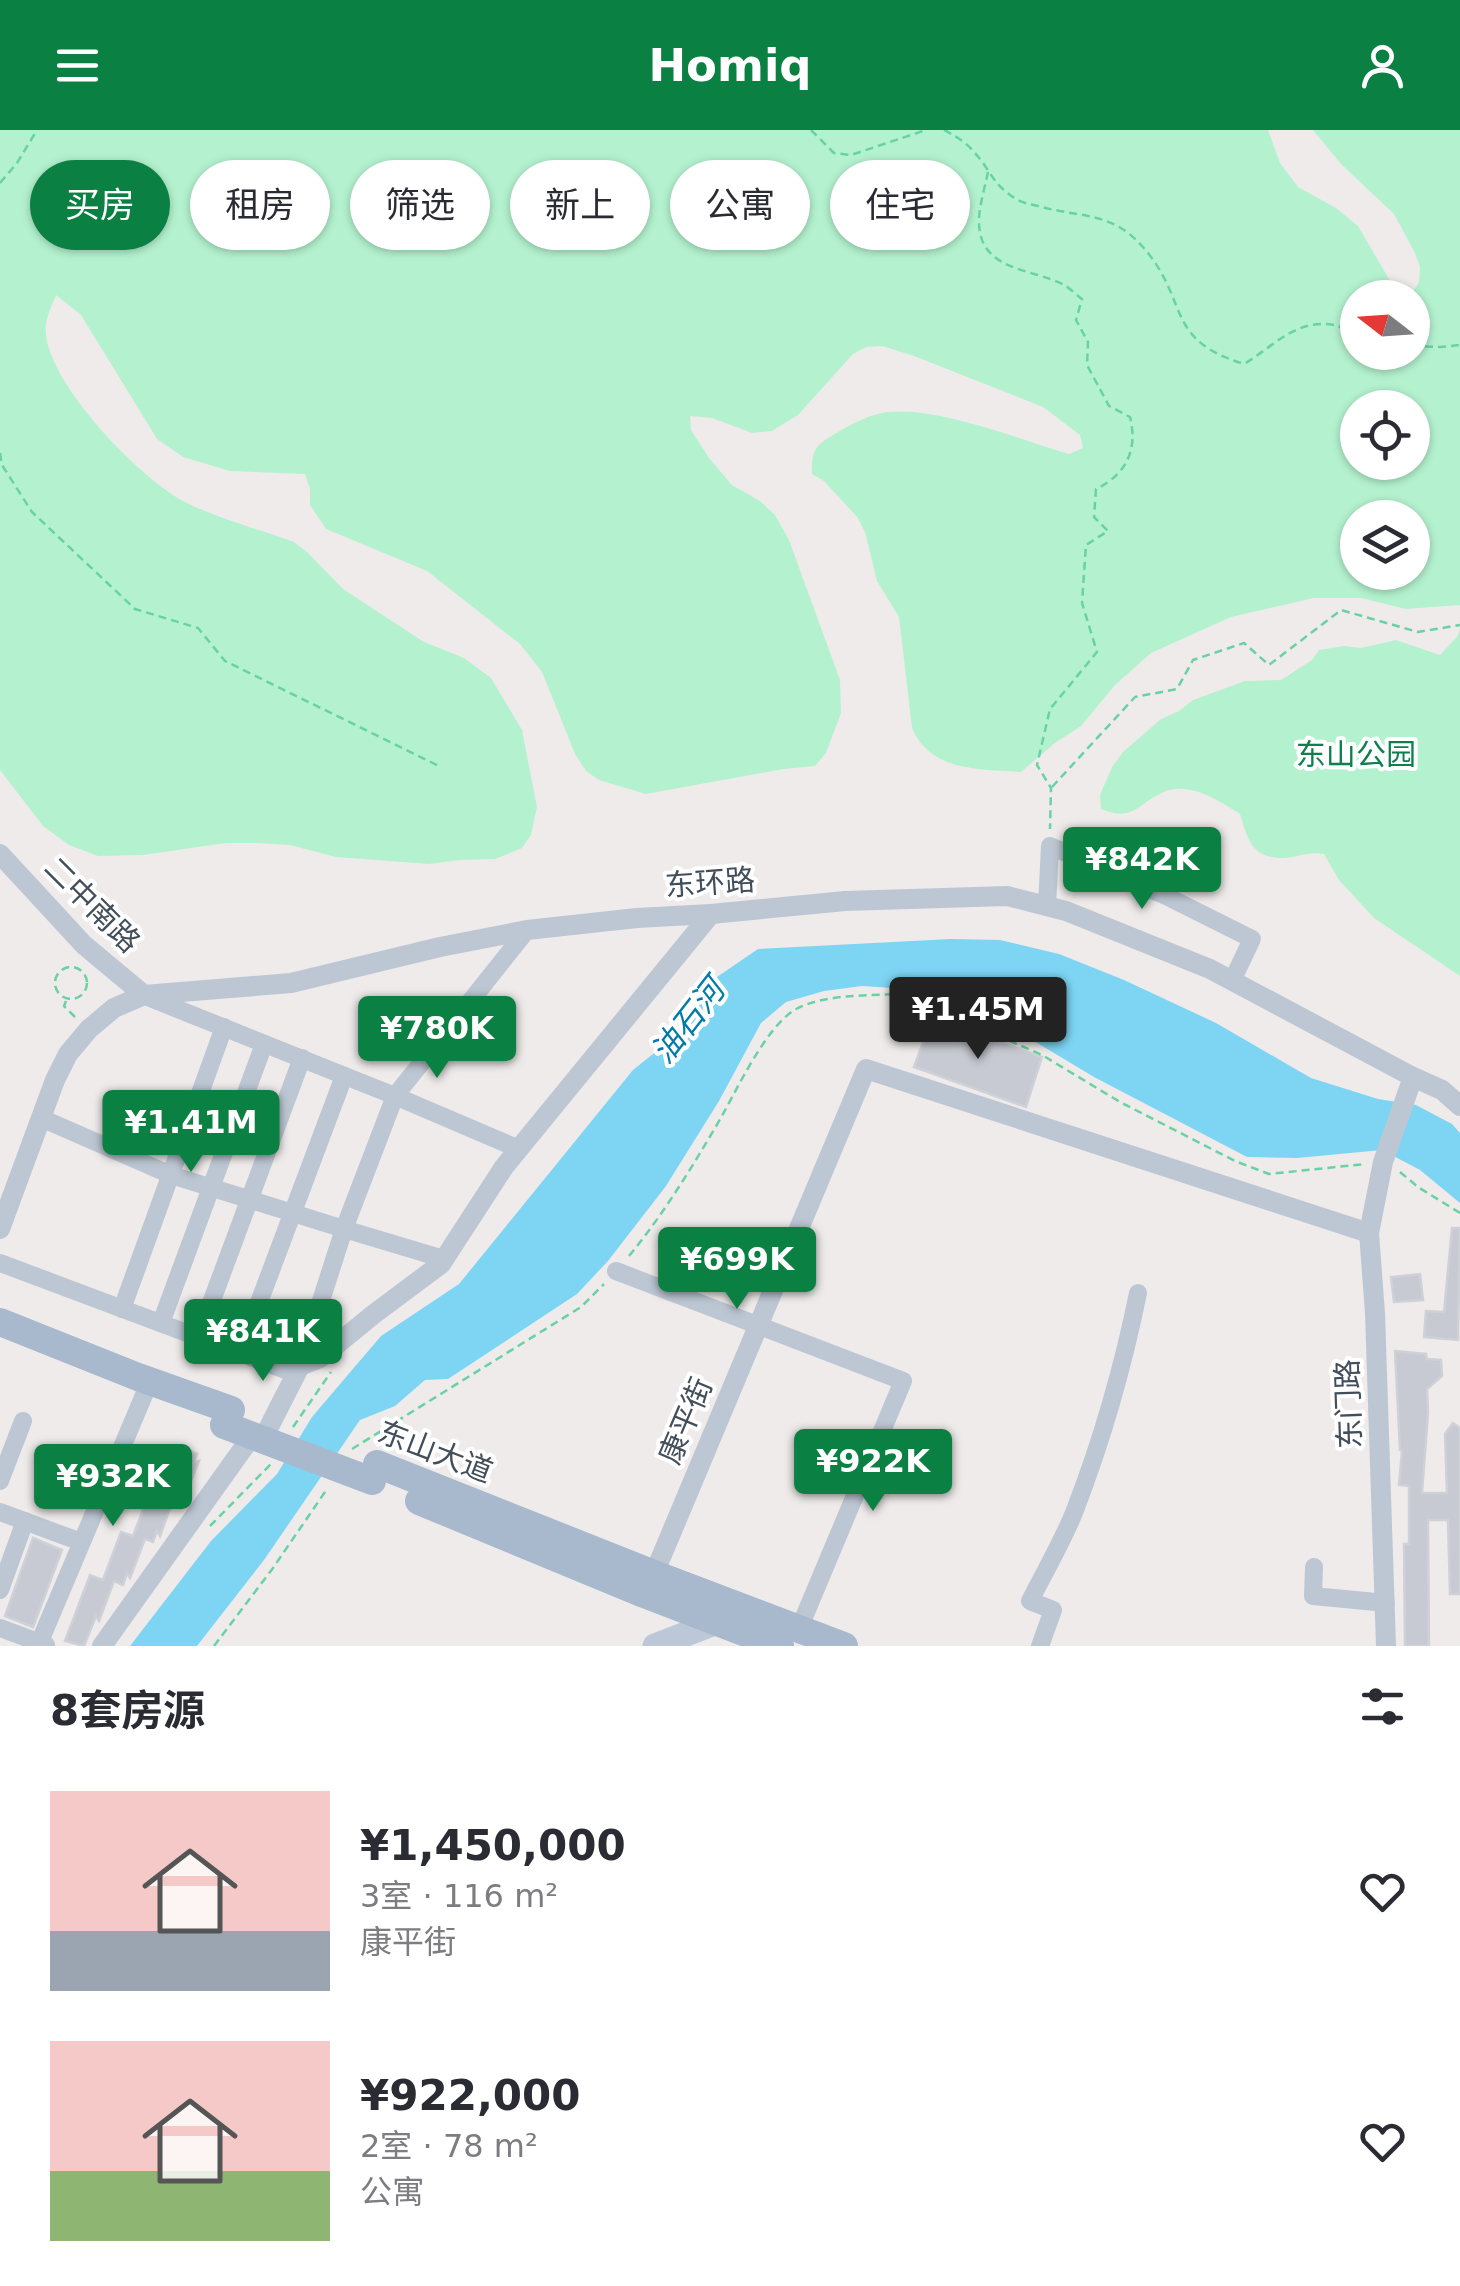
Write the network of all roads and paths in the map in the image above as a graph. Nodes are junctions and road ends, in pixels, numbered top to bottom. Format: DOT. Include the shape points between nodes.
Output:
graph roads {
  1 [pos="37,130"];
  2 [pos="811,130"];
  3 [pos="926,130"];
  4 [pos="944,130"];
  5 [pos="988,172"];
  6 [pos="0,183"];
  7 [pos="1340,328"];
  8 [pos="1460,345"];
  9 [pos="1430,347"];
  10 [pos="0,453"];
  11 [pos="1460,625"];
  12 [pos="439,766"];
  13 [pos="1051,788"];
  14 [pos="1050,846"];
  15 [pos="0,854"];
  16 [pos="1047,906"];
  17 [pos="711,914"];
  18 [pos="527,930"];
  19 [pos="1232,981"];
  20 [pos="144,995"];
  21 [pos="66,999"];
  22 [pos="79,1020"];
  23 [pos="224,1027"];
  24 [pos="264,1044"];
  25 [pos="302,1058"];
  26 [pos="344,1076"];
  27 [pos="1410,1084"];
  28 [pos="394,1096"];
  29 [pos="1460,1106"];
  30 [pos="41,1118"];
  31 [pos="519,1149"];
  32 [pos="1387,1164"];
  33 [pos="171,1175"];
  34 [pos="211,1188"];
  35 [pos="249,1200"];
  36 [pos="292,1213"];
  37 [pos="1460,1213"];
  38 [pos="0,1228"];
  39 [pos="344,1230"];
  40 [pos="1368,1233"];
  41 [pos="444,1259"];
  42 [pos="0,1262"];
  43 [pos="616,1271"];
  44 [pos="1138,1292"];
  45 [pos="122,1309"];
  46 [pos="0,1322"];
  47 [pos="161,1324"];
  48 [pos="758,1327"];
  49 [pos="198,1338"];
  50 [pos="0,1340"];
  51 [pos="240,1353"];
  52 [pos="298,1370"];
  53 [pos="144,1395"];
  54 [pos="227,1418"];
  55 [pos="23,1422"];
  56 [pos="261,1430"];
  57 [pos="340,1469"];
  58 [pos="374,1472"];
  59 [pos="0,1481"];
  60 [pos="0,1512"];
  61 [pos="25,1521"];
  62 [pos="81,1542"];
  63 [pos="1314,1567"];
  64 [pos="654,1574"];
  65 [pos="0,1590"];
  66 [pos="1386,1603"];
  67 [pos="749,1610"];
  68 [pos="718,1622"];
  69 [pos="0,1628"];
  70 [pos="789,1637"];
  71 [pos="42,1645"];
  72 [pos="102,1646"];
  73 [pos="214,1646"];
  74 [pos="656,1646"];
  75 [pos="844,1646"];
  76 [pos="1040,1646"];
  77 [pos="1386,1646"];
  1 -- 6 [label="path"];
  2 -- 3 [label="path" via="834,153 851,155"];
  4 -- 5 [label="path"];
  5 -- 7 [label="path" via="1019,201 1122,227 1162,274 1190,334 1220,357 1244,364 1289,331"];
  5 -- 13 [label="path" via="982,239 1008,267 1064,285 1082,299 1076,320 1088,342 1087,365 1110,406 1130,417 1135,438 1110,483 1096,489 1094,516 1108,531 1086,545 1082,603 1097,652 1050,709 1037,764"];
  8 -- 9 [label="path"];
  10 -- 12 [label="path" via="32,512 135,610 198,628 226,661"];
  11 -- 13 [label="path" via="1418,632 1341,610 1269,665 1244,642 1193,660 1178,689 1135,698"];
  13 -- 14 [label="path"];
  14 -- 16 [label="street"];
  14 -- 19 [label="street" via="1252,940"];
  15 -- 20 [label="street, 二中南路" via="84,946"];
  16 -- 17 [label="street, 东环路" via="1007,896 962,897"];
  16 -- 19 [label="street, 东环路"];
  17 -- 18 [label="street, 东环路"];
  17 -- 31 [label="street"];
  18 -- 20 [label="street, 东环路" via="291,983"];
  18 -- 28 [label="street"];
  19 -- 27 [label="street, 东环路"];
  20 -- 23 [label="street"];
  20 -- 30 [label="street, 东环路" via="89,1028 68,1054"];
  21 -- 21 [label="path" via="55,979 62,970 78,968 86,990"];
  21 -- 22 [label="path" via="64,1006"];
  23 -- 24 [label="street"];
  23 -- 33 [label="street"];
  24 -- 25 [label="street"];
  24 -- 34 [label="street"];
  25 -- 26 [label="street"];
  25 -- 35 [label="street"];
  26 -- 28 [label="street"];
  26 -- 36 [label="street"];
  27 -- 29 [label="street, 东环路" via="1442,1090"];
  27 -- 32 [label="street, 东门路"];
  28 -- 31 [label="street"];
  28 -- 39 [label="street"];
  30 -- 33 [label="street"];
  30 -- 38 [label="street, 东环路"];
  31 -- 41 [label="street"];
  32 -- 37 [label="path"];
  32 -- 40 [label="street, 东门路"];
  33 -- 34 [label="street"];
  33 -- 45 [label="street"];
  34 -- 35 [label="street"];
  34 -- 47 [label="street"];
  35 -- 36 [label="street"];
  35 -- 49 [label="street"];
  36 -- 39 [label="street"];
  36 -- 51 [label="street"];
  39 -- 41 [label="street"];
  39 -- 52 [label="street"];
  40 -- 48 [label="street, 康平街" via="866,1069"];
  40 -- 66 [label="street, 东门路"];
  41 -- 52 [label="street"];
  42 -- 45 [label="street"];
  43 -- 48 [label="street"];
  44 -- 76 [label="street" via="1108,1414 1073,1513 1030,1601 1053,1610"];
  45 -- 47 [label="street"];
  46 -- 54 [label="main road, 东山大道"];
  47 -- 49 [label="street"];
  48 -- 64 [label="street, 康平街"];
  48 -- 70 [label="street" via="903,1381"];
  49 -- 51 [label="street"];
  50 -- 53 [label="main road, 东山大道"];
  51 -- 52 [label="street"];
  52 -- 56 [label="street"];
  53 -- 54 [label="main road, 东山大道"];
  53 -- 62 [label="street"];
  54 -- 56 [label="main road, 东山大道, bridge"];
  55 -- 59 [label="street"];
  56 -- 57 [label="main road, 东山大道, bridge"];
  56 -- 58 [label="main road, 东山大道"];
  56 -- 72 [label="street"];
  57 -- 58 [label="main road, 东山大道, bridge"];
  57 -- 73 [label="path"];
  58 -- 64 [label="main road, 东山大道"];
  58 -- 68 [label="main road, 东山大道"];
  60 -- 61 [label="street"];
  61 -- 62 [label="street"];
  61 -- 65 [label="street"];
  62 -- 71 [label="street"];
  63 -- 66 [label="street" via="1314,1596"];
  64 -- 67 [label="main road, 东山大道"];
  66 -- 77 [label="street, 东门路"];
  67 -- 68 [label="main road"];
  67 -- 70 [label="main road, 东山大道"];
  68 -- 70 [label="main road, 东山大道"];
  68 -- 74 [label="main road"];
  69 -- 71 [label="street"];
  70 -- 75 [label="main road, 东山大道"];
}
